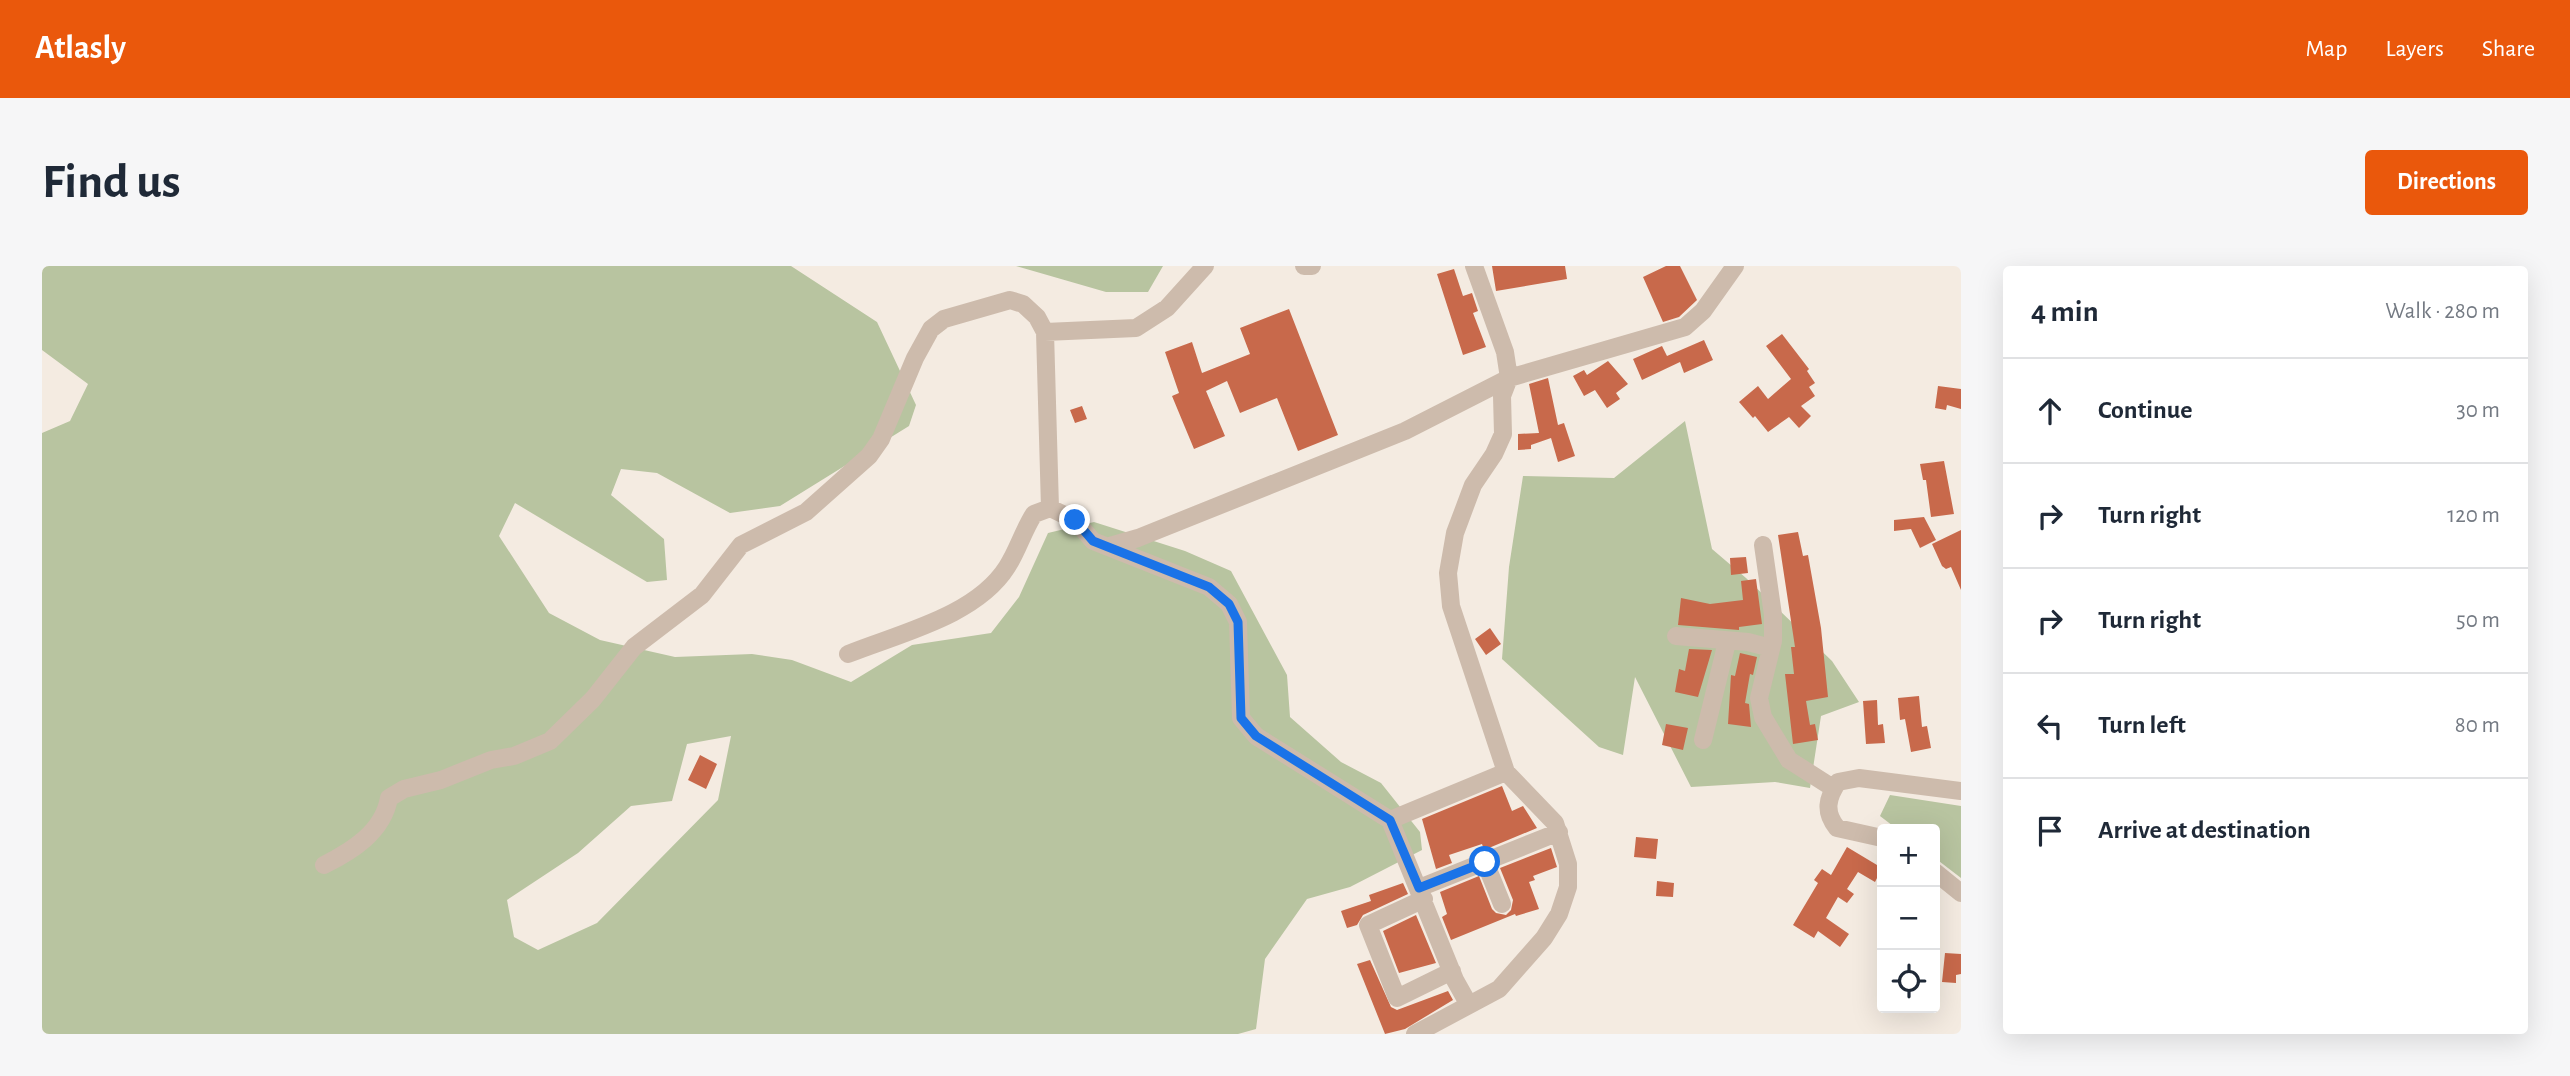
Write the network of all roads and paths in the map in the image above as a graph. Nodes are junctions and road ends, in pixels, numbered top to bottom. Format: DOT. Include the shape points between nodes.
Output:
graph roads {
  1 [pos="1205,266"];
  2 [pos="1304,266"];
  3 [pos="1312,266"];
  4 [pos="1474,266"];
  5 [pos="1735,266"];
  6 [pos="1045,332"];
  7 [pos="1509,379"];
  8 [pos="1050,508"];
  9 [pos="1763,545"];
  10 [pos="1110,546"];
  11 [pos="1676,636"];
  12 [pos="1727,642"];
  13 [pos="1771,648"];
  14 [pos="848,654"];
  15 [pos="1703,740"];
  16 [pos="1506,772"];
  17 [pos="1833,788"];
  18 [pos="1961,791"];
  19 [pos="1390,820"];
  20 [pos="1559,832"];
  21 [pos="1877,837"];
  22 [pos="1485,862"];
  23 [pos="324,864"];
  24 [pos="1940,876"];
  25 [pos="1961,893"];
  26 [pos="1421,894"];
  27 [pos="1502,904"];
  28 [pos="1452,971"];
  29 [pos="1469,1005"];
  30 [pos="1415,1034"];
  1 -- 6 [label="street" via="1167,307 1136,328"];
  2 -- 3 [label="street"];
  4 -- 7 [label="street"];
  5 -- 7 [label="street" via="1703,311 1685,327"];
  6 -- 8 [label="street"];
  6 -- 23 [label="street" via="1023,304 1010,300 937,324 915,358 881,439 869,456 806,512 741,545 702,596 634,647 593,699 550,741 404,789 389,798 387,812 358,848"];
  7 -- 10 [label="street" via="1324,465"];
  7 -- 16 [label="street" via="1502,396 1503,434 1462,509 1448,573 1451,606"];
  8 -- 10 [label="street" via="1075,520 1093,541"];
  8 -- 14 [label="street" via="1034,514 1007,567 987,592 964,608"];
  9 -- 13 [label="street" via="1773,615"];
  10 -- 19 [label="street" via="1209,587 1229,604 1238,622 1241,718 1256,736"];
  11 -- 12 [label="street"];
  12 -- 13 [label="street"];
  12 -- 15 [label="street"];
  13 -- 17 [label="street" via="1759,698 1763,717 1789,760"];
  16 -- 19 [label="street"];
  16 -- 20 [label="street"];
  17 -- 18 [label="street" via="1838,782 1859,778"];
  17 -- 21 [label="street" via="1828,796 1828,816 1837,828"];
  19 -- 26 [label="street"];
  20 -- 22 [label="street"];
  20 -- 29 [label="street" via="1568,887 1559,914 1499,989"];
  22 -- 26 [label="street"];
  22 -- 27 [label="street"];
  24 -- 25 [label="street"];
  26 -- 28 [label="street"];
  26 -- 28 [label="street" via="1368,925 1397,998"];
  28 -- 29 [label="street"];
  29 -- 30 [label="street"];
}
